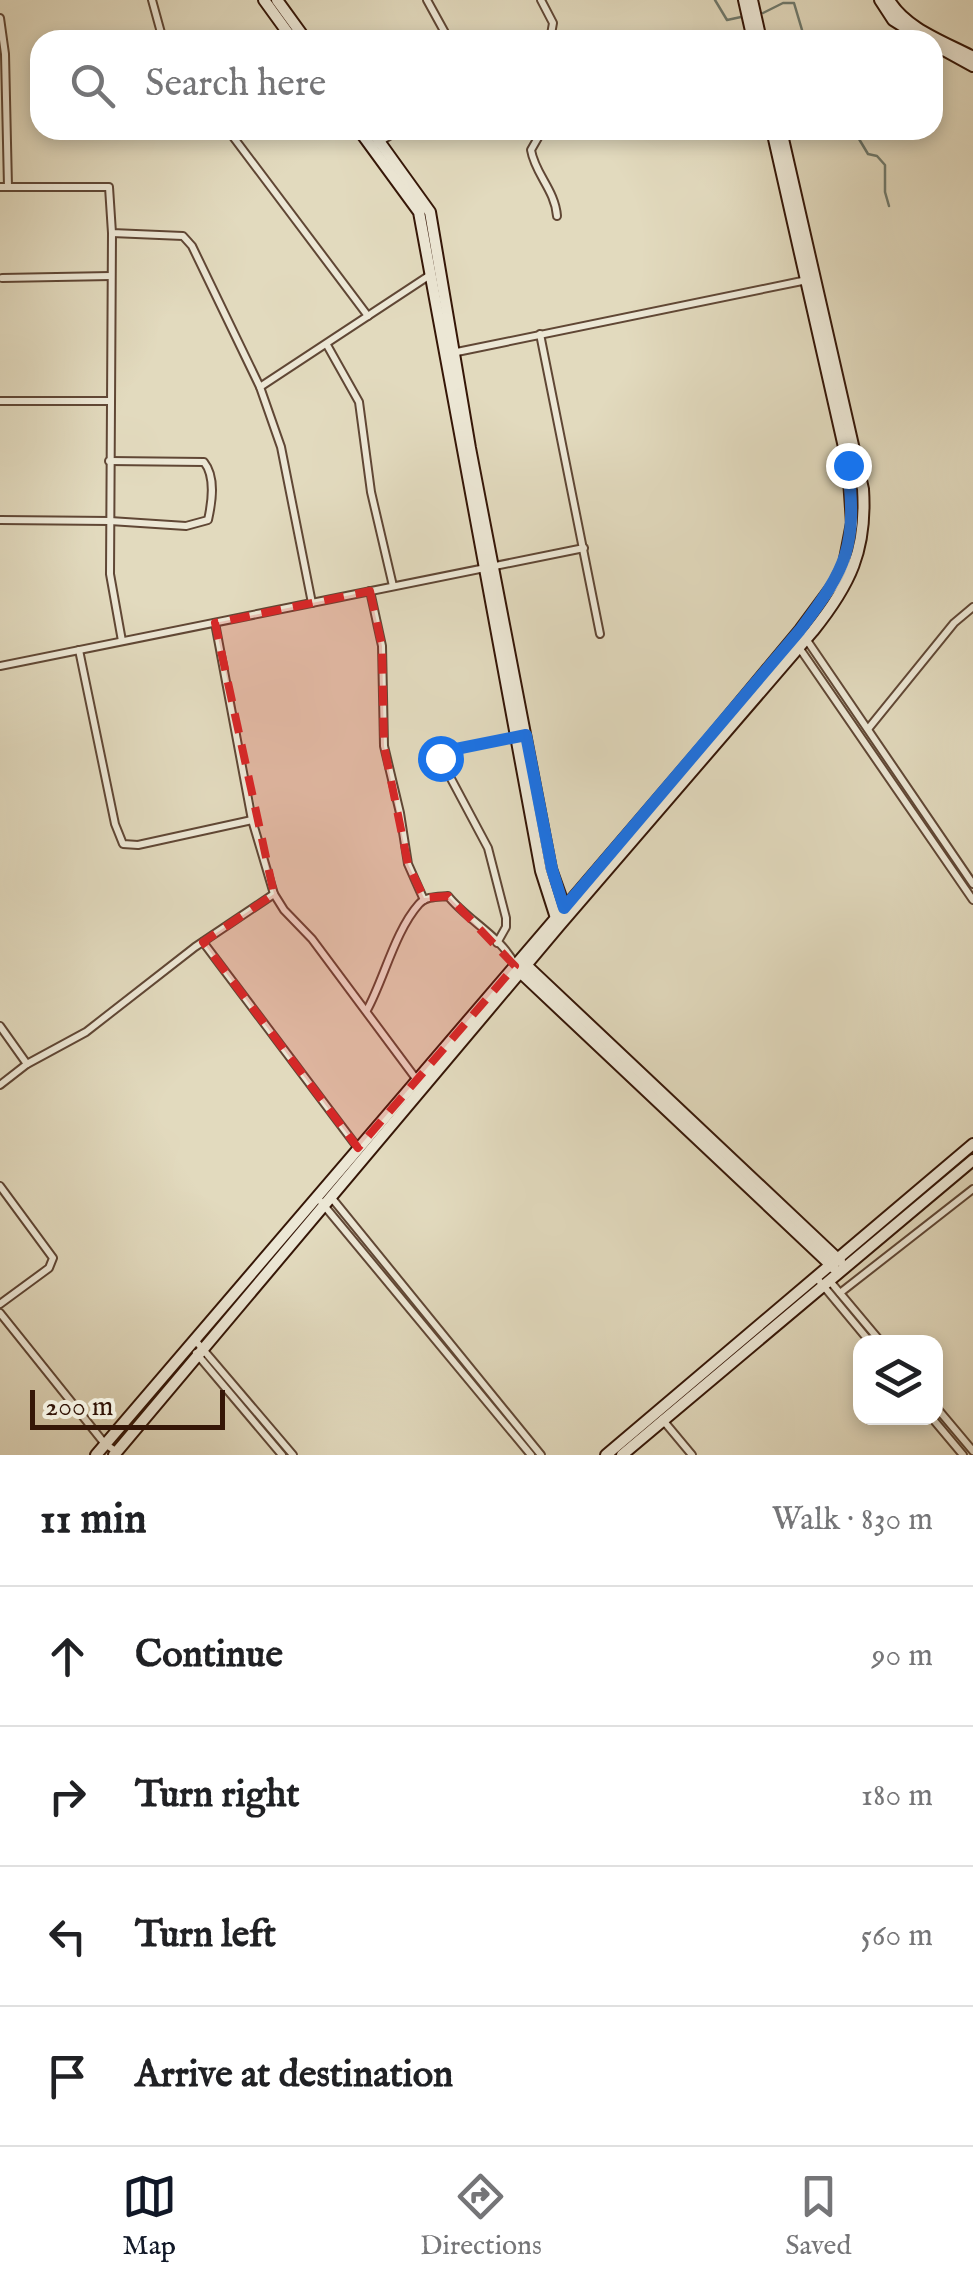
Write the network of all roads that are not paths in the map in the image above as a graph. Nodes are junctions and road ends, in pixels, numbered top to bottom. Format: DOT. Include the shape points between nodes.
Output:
graph roads {
  1 [pos="152,0"];
  2 [pos="264,0"];
  3 [pos="277,0"];
  4 [pos="427,0"];
  5 [pos="541,0"];
  6 [pos="744,0"];
  7 [pos="752,0"];
  8 [pos="880,0"];
  9 [pos="888,0"];
  10 [pos="0,18"];
  11 [pos="160,30"];
  12 [pos="286,30"];
  13 [pos="299,30"];
  14 [pos="444,30"];
  15 [pos="552,30"];
  16 [pos="751,30"];
  17 [pos="759,30"];
  18 [pos="908,30"];
  19 [pos="924,30"];
  20 [pos="943,40"];
  21 [pos="943,50"];
  22 [pos="973,57"];
  23 [pos="973,66"];
  24 [pos="236,140"];
  25 [pos="370,140"];
  26 [pos="374,140"];
  27 [pos="382,140"];
  28 [pos="536,140"];
  29 [pos="774,140"];
  30 [pos="783,140"];
  31 [pos="375,144"];
  32 [pos="4,187"];
  33 [pos="557,216"];
  34 [pos="112,234"];
  35 [pos="436,272"];
  36 [pos="112,276"];
  37 [pos="2,278"];
  38 [pos="809,280"];
  39 [pos="368,316"];
  40 [pos="540,334"];
  41 [pos="327,345"];
  42 [pos="450,354"];
  43 [pos="260,387"];
  44 [pos="0,401"];
  45 [pos="110,401"];
  46 [pos="109,460"];
  47 [pos="0,520"];
  48 [pos="110,521"];
  49 [pos="584,548"];
  50 [pos="490,567"];
  51 [pos="394,586"];
  52 [pos="370,591"];
  53 [pos="312,603"];
  54 [pos="973,607"];
  55 [pos="215,623"];
  56 [pos="600,634"];
  57 [pos="800,639"];
  58 [pos="122,642"];
  59 [pos="78,650"];
  60 [pos="0,666"];
  61 [pos="868,729"];
  62 [pos="521,736"];
  63 [pos="252,820"];
  64 [pos="973,884"];
  65 [pos="274,894"];
  66 [pos="424,900"];
  67 [pos="973,900"];
  68 [pos="566,912"];
  69 [pos="557,922"];
  70 [pos="203,942"];
  71 [pos="497,944"];
  72 [pos="519,964"];
  73 [pos="366,1012"];
  74 [pos="0,1026"];
  75 [pos="27,1064"];
  76 [pos="421,1084"];
  77 [pos="0,1085"];
  78 [pos="973,1144"];
  79 [pos="358,1148"];
  80 [pos="973,1160"];
  81 [pos="0,1186"];
  82 [pos="973,1188"];
  83 [pos="325,1198"];
  84 [pos="830,1272"];
  85 [pos="840,1293"];
  86 [pos="0,1304"];
  87 [pos="0,1312"];
  88 [pos="8,1324"];
  89 [pos="0,1330"];
  90 [pos="866,1335"];
  91 [pos="876,1335"];
  92 [pos="197,1348"];
  93 [pos="659,1415"];
  94 [pos="943,1415"];
  95 [pos="938,1425"];
  96 [pos="105,1444"];
  97 [pos="973,1451"];
  98 [pos="115,1453"];
  99 [pos="96,1455"];
  100 [pos="282,1455"];
  101 [pos="293,1455"];
  102 [pos="531,1455"];
  103 [pos="541,1455"];
  104 [pos="606,1455"];
  105 [pos="622,1455"];
  106 [pos="692,1455"];
  107 [pos="963,1455"];
  1 -- 11 [label="street"];
  2 -- 12 [label="street"];
  3 -- 13 [label="street"];
  4 -- 14 [label="street"];
  5 -- 15 [label="street"];
  6 -- 16 [label="street"];
  7 -- 17 [label="street"];
  8 -- 18 [label="street" via="892,20"];
  9 -- 19 [label="street"];
  10 -- 32 [label="street"];
  20 -- 22 [label="street"];
  21 -- 23 [label="street"];
  24 -- 39 [label="street"];
  25 -- 31 [label="street"];
  26 -- 31 [label="street"];
  27 -- 31 [label="street"];
  28 -- 33 [label="street" via="531,150"];
  29 -- 38 [label="street"];
  30 -- 38 [label="street"];
  31 -- 35 [label="street" via="430,212"];
  32 -- 34 [label="street" via="109,188"];
  34 -- 36 [label="street"];
  34 -- 43 [label="street" via="183,236"];
  35 -- 39 [label="street"];
  35 -- 42 [label="street"];
  36 -- 37 [label="street"];
  36 -- 45 [label="street"];
  38 -- 40 [label="street"];
  38 -- 57 [label="street" via="858,462 864,512 849,580"];
  39 -- 41 [label="street"];
  40 -- 42 [label="street"];
  40 -- 49 [label="street"];
  41 -- 43 [label="street"];
  41 -- 51 [label="street" via="360,402 371,492"];
  42 -- 50 [label="street"];
  43 -- 53 [label="street" via="281,447"];
  44 -- 45 [label="street"];
  45 -- 46 [label="street"];
  46 -- 48 [label="street"];
  46 -- 48 [label="street" via="204,462 212,484 204,523"];
  47 -- 48 [label="street"];
  48 -- 58 [label="street" via="110,574"];
  49 -- 50 [label="street"];
  49 -- 56 [label="street"];
  50 -- 51 [label="street"];
  50 -- 62 [label="street"];
  51 -- 52 [label="street"];
  52 -- 53 [label="street"];
  52 -- 66 [label="street" via="382,646 384,746 408,864"];
  53 -- 55 [label="street"];
  54 -- 61 [label="street"];
  55 -- 58 [label="street"];
  55 -- 63 [label="street"];
  57 -- 61 [label="street"];
  57 -- 67 [label="street"];
  57 -- 68 [label="street"];
  58 -- 59 [label="street"];
  59 -- 60 [label="street"];
  59 -- 63 [label="street" via="123,844"];
  61 -- 64 [label="street"];
  62 -- 68 [label="street"];
  62 -- 69 [label="street" via="540,871"];
  62 -- 71 [label="street" via="440,758 493,861 506,918"];
  63 -- 65 [label="street"];
  65 -- 70 [label="street"];
  65 -- 73 [label="street"];
  66 -- 71 [label="street" via="448,896"];
  66 -- 73 [label="street" via="389,956"];
  68 -- 69 [label="street"];
  69 -- 72 [label="street"];
  70 -- 75 [label="street" via="86,1032"];
  70 -- 79 [label="street"];
  71 -- 72 [label="street"];
  72 -- 76 [label="street"];
  72 -- 84 [label="street"];
  73 -- 76 [label="street"];
  74 -- 75 [label="street"];
  75 -- 77 [label="street"];
  76 -- 79 [label="street"];
  76 -- 83 [label="street"];
  78 -- 84 [label="street"];
  79 -- 83 [label="street"];
  80 -- 84 [label="street"];
  81 -- 86 [label="street" via="52,1262"];
  82 -- 85 [label="street"];
  83 -- 92 [label="street"];
  83 -- 102 [label="street"];
  83 -- 103 [label="street"];
  84 -- 85 [label="street"];
  84 -- 90 [label="street"];
  84 -- 93 [label="street"];
  85 -- 91 [label="street"];
  87 -- 88 [label="street"];
  88 -- 89 [label="street"];
  88 -- 96 [label="street"];
  92 -- 96 [label="street"];
  92 -- 98 [label="street"];
  92 -- 100 [label="street"];
  92 -- 101 [label="street"];
  93 -- 104 [label="street"];
  93 -- 105 [label="street"];
  93 -- 106 [label="street"];
  94 -- 97 [label="street"];
  95 -- 107 [label="street"];
  96 -- 98 [label="street"];
  96 -- 99 [label="street"];
}
